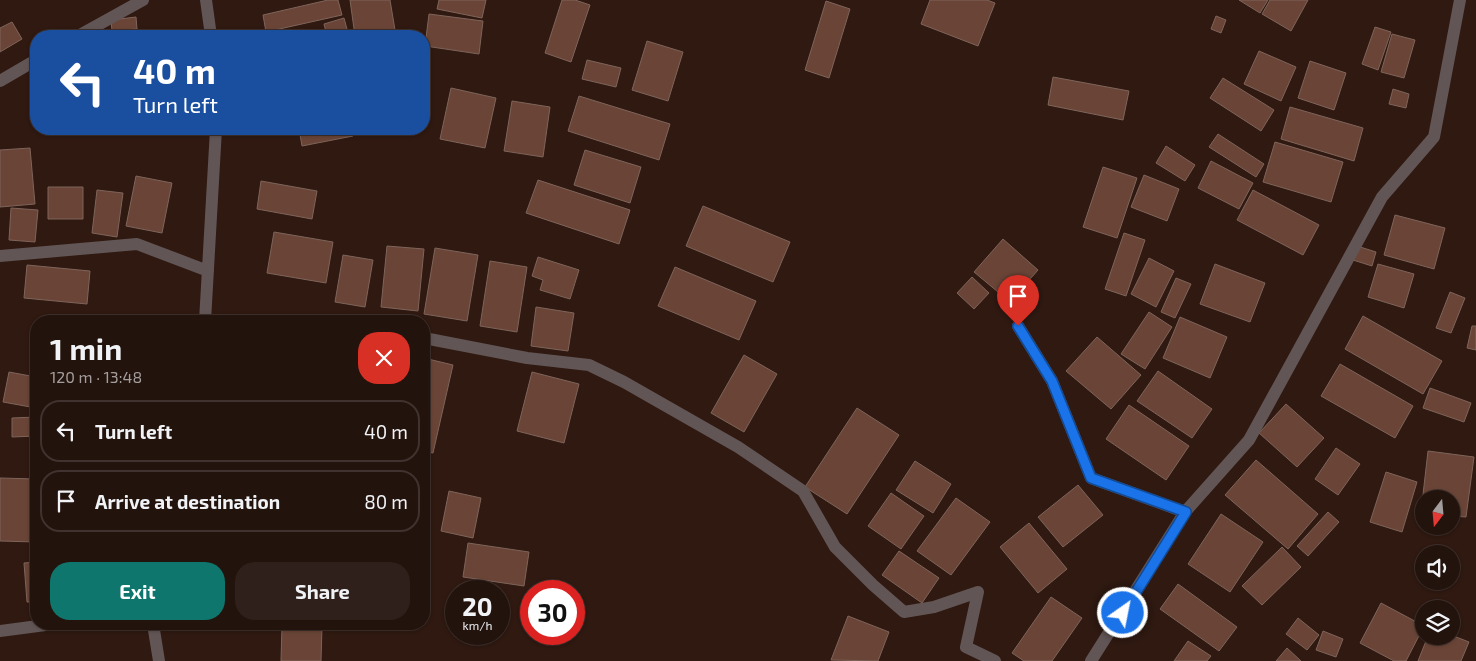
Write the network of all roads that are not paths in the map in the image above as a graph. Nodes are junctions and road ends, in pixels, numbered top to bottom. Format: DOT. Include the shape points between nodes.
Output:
graph roads {
  1 [pos="143,0"];
  2 [pos="206,0"];
  3 [pos="1460,0"];
  4 [pos="89,30"];
  5 [pos="210,30"];
  6 [pos="30,63"];
  7 [pos="0,80"];
  8 [pos="216,135"];
  9 [pos="0,256"];
  10 [pos="208,271"];
  11 [pos="204,315"];
  12 [pos="1018,326"];
  13 [pos="430,339"];
  14 [pos="1186,512"];
  15 [pos="30,627"];
  16 [pos="154,630"];
  17 [pos="0,631"];
  18 [pos="159,661"];
  19 [pos="995,661"];
  20 [pos="1092,661"];
  1 -- 4 [label="street"];
  2 -- 5 [label="street"];
  3 -- 14 [label="street" via="1434,137 1382,197 1248,440"];
  6 -- 7 [label="street"];
  8 -- 10 [label="street"];
  9 -- 10 [label="street" via="137,244"];
  10 -- 11 [label="street"];
  12 -- 14 [label="street" via="1052,381 1091,478"];
  13 -- 19 [label="street" via="527,358 589,365 624,382 738,447 803,491 835,547 904,612 934,607 978,592 966,647"];
  14 -- 20 [label="street"];
  15 -- 17 [label="street"];
  16 -- 18 [label="street"];
}
